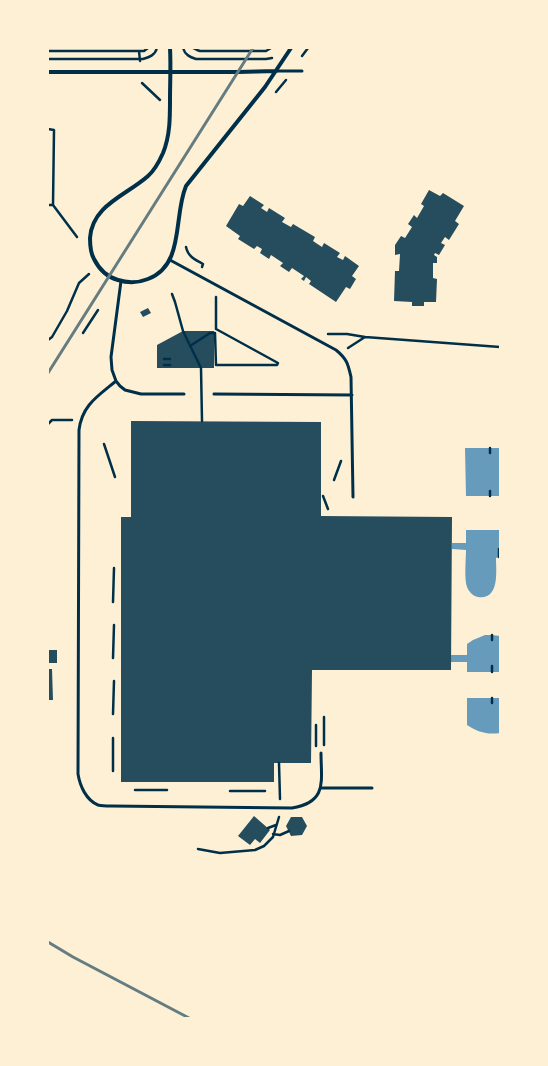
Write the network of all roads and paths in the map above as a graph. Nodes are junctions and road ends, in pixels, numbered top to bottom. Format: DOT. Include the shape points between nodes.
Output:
graph roads {
  1 [pos="148,48"];
  2 [pos="158,48"];
  3 [pos="170,48"];
  4 [pos="183,48"];
  5 [pos="193,48"];
  6 [pos="271,48"];
  7 [pos="292,48"];
  8 [pos="308,48"];
  9 [pos="48,51"];
  10 [pos="276,55"];
  11 [pos="302,56"];
  12 [pos="48,60"];
  13 [pos="276,70"];
  14 [pos="302,71"];
  15 [pos="48,72"];
  16 [pos="171,72"];
  17 [pos="286,80"];
  18 [pos="272,97"];
  19 [pos="48,129"];
  20 [pos="48,205"];
  21 [pos="53,205"];
  22 [pos="77,237"];
  23 [pos="186,243"];
  24 [pos="170,260"];
  25 [pos="202,268"];
  26 [pos="89,274"];
  27 [pos="121,281"];
  28 [pos="172,294"];
  29 [pos="216,297"];
  30 [pos="98,310"];
  31 [pos="83,333"];
  32 [pos="323,334"];
  33 [pos="365,337"];
  34 [pos="48,340"];
  35 [pos="190,346"];
  36 [pos="500,347"];
  37 [pos="341,354"];
  38 [pos="164,359"];
  39 [pos="170,359"];
  40 [pos="164,365"];
  41 [pos="170,365"];
  42 [pos="116,381"];
  43 [pos="184,394"];
  44 [pos="214,394"];
  45 [pos="352,395"];
  46 [pos="73,420"];
  47 [pos="202,421"];
  48 [pos="48,424"];
  49 [pos="104,444"];
  50 [pos="490,448"];
  51 [pos="490,453"];
  52 [pos="341,462"];
  53 [pos="115,477"];
  54 [pos="334,480"];
  55 [pos="490,491"];
  56 [pos="323,496"];
  57 [pos="490,496"];
  58 [pos="353,497"];
  59 [pos="328,509"];
  60 [pos="499,549"];
  61 [pos="499,557"];
  62 [pos="114,568"];
  63 [pos="114,602"];
  64 [pos="114,625"];
  65 [pos="492,635"];
  66 [pos="492,640"];
  67 [pos="114,658"];
  68 [pos="492,666"];
  69 [pos="492,672"];
  70 [pos="114,681"];
  71 [pos="492,698"];
  72 [pos="492,703"];
  73 [pos="113,714"];
  74 [pos="324,717"];
  75 [pos="316,725"];
  76 [pos="114,738"];
  77 [pos="316,748"];
  78 [pos="324,748"];
  79 [pos="321,753"];
  80 [pos="279,763"];
  81 [pos="113,771"];
  82 [pos="321,788"];
  83 [pos="372,788"];
  84 [pos="135,790"];
  85 [pos="167,790"];
  86 [pos="230,791"];
  87 [pos="265,791"];
  88 [pos="280,808"];
  89 [pos="280,816"];
  90 [pos="278,821"];
  91 [pos="276,825"];
  92 [pos="268,828"];
  93 [pos="288,831"];
  94 [pos="273,834"];
  95 [pos="198,849"];
  1 -- 9 [label="path" via="144,51"];
  2 -- 12 [label="path" via="150,57 143,59"];
  3 -- 16 [label="street"];
  4 -- 10 [label="path" via="189,57 196,59 266,59"];
  5 -- 6 [label="path" via="251,51 266,51"];
  7 -- 13 [label="street"];
  8 -- 11 [label="path"];
  13 -- 14 [label="lane"];
  13 -- 16 [label="street"];
  13 -- 24 [label="street" via="186,186"];
  15 -- 16 [label="street"];
  16 -- 27 [label="street" via="169,134 160,160 144,180 107,205 96,218 91,230 92,257 104,273"];
  17 -- 18 [label="path"];
  19 -- 21 [label="path" via="54,130"];
  20 -- 21 [label="path"];
  21 -- 22 [label="path"];
  23 -- 25 [label="path" via="188,254 203,264"];
  24 -- 27 [label="street" via="161,272 152,278 138,282"];
  24 -- 37 [label="lane"];
  26 -- 34 [label="path" via="79,283 67,312"];
  27 -- 42 [label="lane" via="111,357"];
  28 -- 35 [label="path"];
  29 -- 35 [label="path" via="216,329 278,363 277,365 216,365 215,334 210,333"];
  30 -- 31 [label="path"];
  32 -- 33 [label="path"];
  33 -- 36 [label="path"];
  33 -- 37 [label="path"];
  35 -- 47 [label="path" via="201,368"];
  37 -- 45 [label="lane" via="348,363 352,377"];
  38 -- 39 [label="path"];
  40 -- 41 [label="path"];
  42 -- 43 [label="lane" via="125,390 141,394"];
  42 -- 88 [label="lane" via="88,406 83,413 79,430 79,783 92,801 104,806"];
  44 -- 45 [label="lane"];
  45 -- 58 [label="lane"];
  46 -- 48 [label="path" via="52,420"];
  49 -- 53 [label="path"];
  50 -- 51 [label="path"];
  52 -- 54 [label="path"];
  55 -- 57 [label="path"];
  56 -- 59 [label="path"];
  60 -- 61 [label="path"];
  62 -- 63 [label="path"];
  64 -- 67 [label="path"];
  65 -- 66 [label="path"];
  68 -- 69 [label="path"];
  70 -- 73 [label="path"];
  71 -- 72 [label="path"];
  74 -- 78 [label="path"];
  75 -- 77 [label="path"];
  76 -- 81 [label="path"];
  79 -- 82 [label="lane"];
  80 -- 88 [label="path"];
  82 -- 83 [label="lane"];
  82 -- 88 [label="lane" via="309,804"];
  84 -- 85 [label="path"];
  86 -- 87 [label="path"];
  88 -- 89 [label="path"];
  90 -- 91 [label="path"];
  91 -- 92 [label="path"];
  91 -- 94 [label="path"];
  93 -- 94 [label="path" via="280,835"];
  94 -- 95 [label="path" via="264,846 256,850 220,853"];
}
